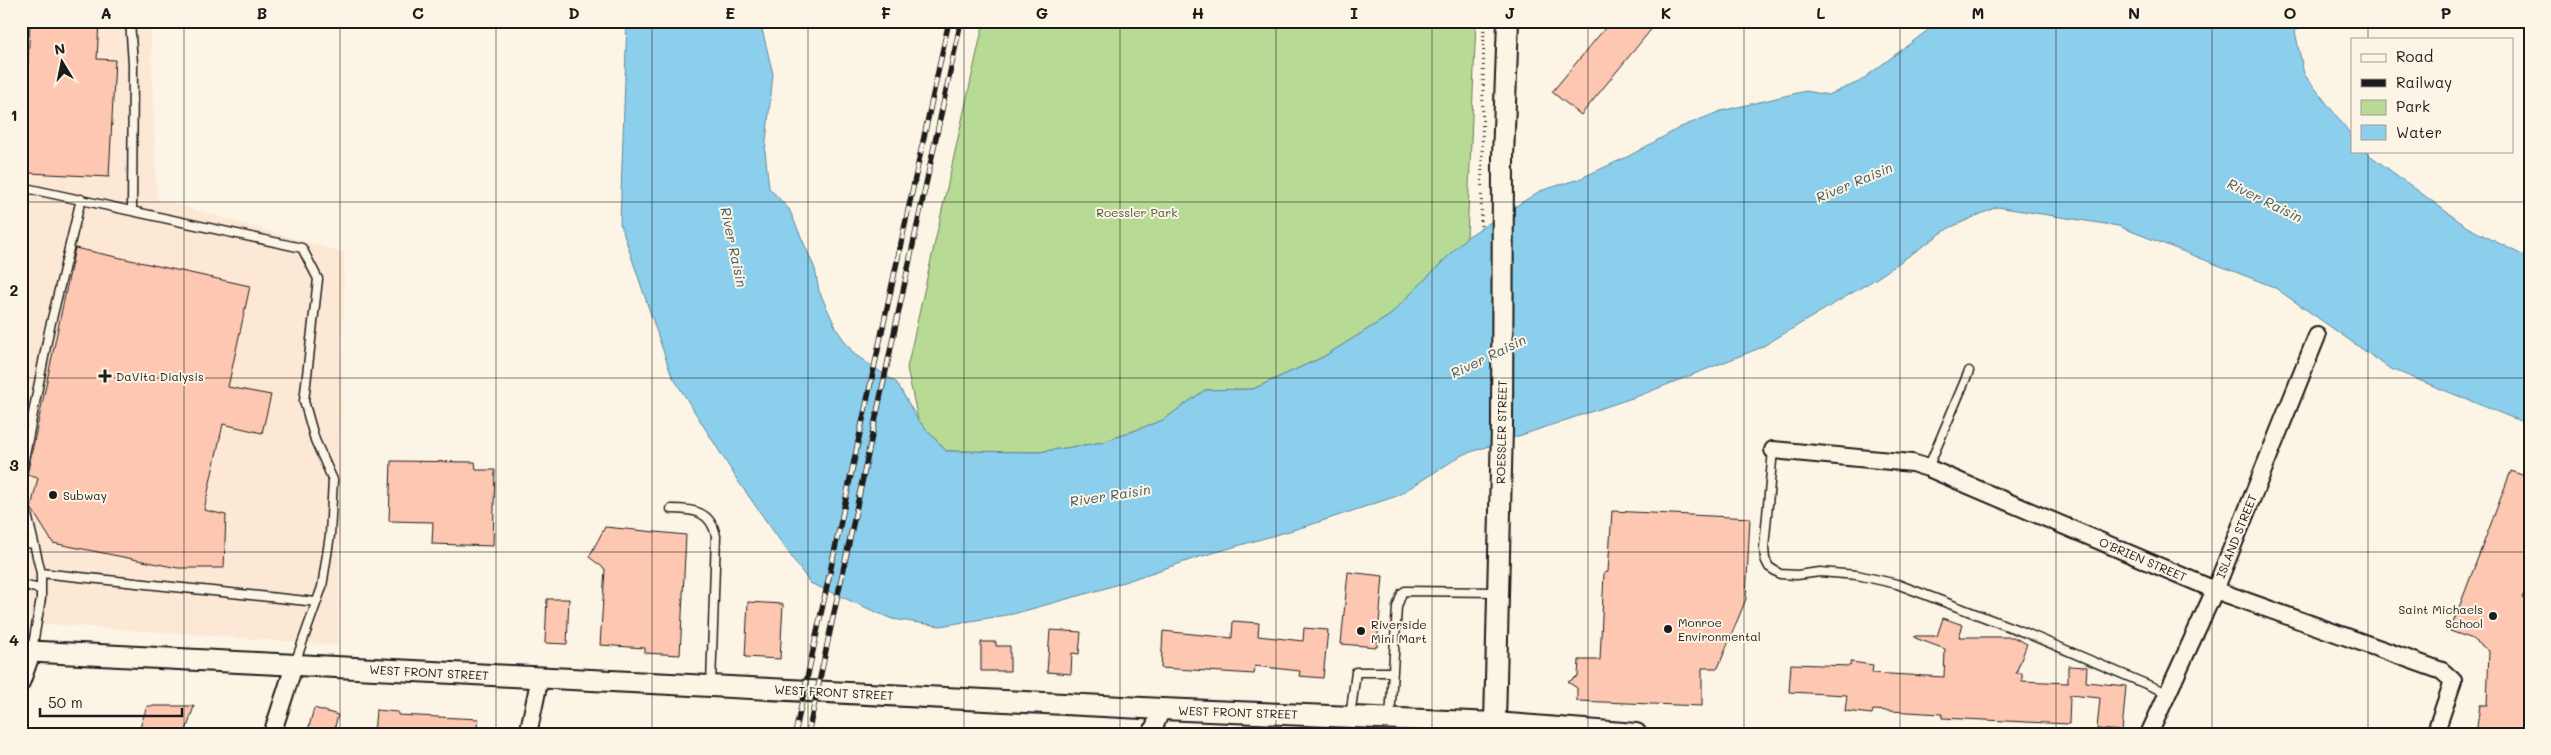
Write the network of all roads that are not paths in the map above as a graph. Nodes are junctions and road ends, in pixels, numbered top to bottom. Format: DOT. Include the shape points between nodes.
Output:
graph roads {
  1 [pos="22,21"];
  2 [pos="130,21"];
  3 [pos="1508,21"];
  4 [pos="21,40"];
  5 [pos="21,187"];
  6 [pos="81,199"];
  7 [pos="132,210"];
  8 [pos="2317,336"];
  9 [pos="1970,371"];
  10 [pos="1773,450"];
  11 [pos="1928,468"];
  12 [pos="21,475"];
  13 [pos="21,489"];
  14 [pos="671,508"];
  15 [pos="21,542"];
  16 [pos="34,544"];
  17 [pos="41,573"];
  18 [pos="21,585"];
  19 [pos="41,589"];
  20 [pos="2214,590"];
  21 [pos="1498,592"];
  22 [pos="316,602"];
  23 [pos="26,651"];
  24 [pos="294,666"];
  25 [pos="1393,672"];
  26 [pos="540,677"];
  27 [pos="21,683"];
  28 [pos="711,685"];
  29 [pos="2167,694"];
  30 [pos="1162,709"];
  31 [pos="1350,717"];
  32 [pos="1390,718"];
  33 [pos="1492,728"];
  34 [pos="272,734"];
  35 [pos="528,734"];
  36 [pos="1151,734"];
  37 [pos="1636,734"];
  38 [pos="2149,734"];
  39 [pos="2435,734"];
  1 -- 4 [label="lane"];
  2 -- 7 [label="lane" via="133,64"];
  3 -- 21 [label="street, ROESSLER STREET" via="1503,158"];
  5 -- 6 [label="lane"];
  6 -- 7 [label="lane"];
  6 -- 12 [label="lane" via="49,331"];
  7 -- 22 [label="lane" via="302,248 318,279 304,401 315,440 333,480 330,535 322,588"];
  8 -- 20 [label="street, ISLAND STREET"];
  9 -- 11 [label="lane"];
  10 -- 11 [label="street, O'BRIEN STREET" via="1912,463"];
  10 -- 29 [label="lane" via="1764,548 1769,567 1780,574 1857,575 1896,584 2026,633"];
  11 -- 20 [label="street, O'BRIEN STREET"];
  13 -- 16 [label="lane"];
  14 -- 28 [label="lane" via="702,512 714,526"];
  15 -- 16 [label="lane"];
  16 -- 17 [label="lane"];
  17 -- 19 [label="lane"];
  17 -- 22 [label="lane"];
  18 -- 19 [label="lane"];
  19 -- 23 [label="lane"];
  20 -- 29 [label="street, ISLAND STREET"];
  20 -- 39 [label="street, O'BRIEN STREET" via="2442,671 2453,680"];
  21 -- 25 [label="lane" via="1402,593 1397,607"];
  21 -- 33 [label="street, ROESSLER STREET"];
  22 -- 24 [label="lane"];
  23 -- 24 [label="street, WEST FRONT STREET"];
  23 -- 27 [label="street"];
  24 -- 26 [label="street, WEST FRONT STREET"];
  24 -- 34 [label="street"];
  25 -- 31 [label="lane" via="1356,672"];
  25 -- 32 [label="lane"];
  26 -- 28 [label="street, WEST FRONT STREET"];
  26 -- 35 [label="street"];
  28 -- 30 [label="street, WEST FRONT STREET"];
  29 -- 38 [label="street, ISLAND STREET"];
  30 -- 31 [label="street, WEST FRONT STREET"];
  30 -- 36 [label="street"];
  31 -- 32 [label="street, WEST FRONT STREET"];
  32 -- 33 [label="street, WEST FRONT STREET"];
  33 -- 37 [label="street, WEST FRONT STREET"];
}
